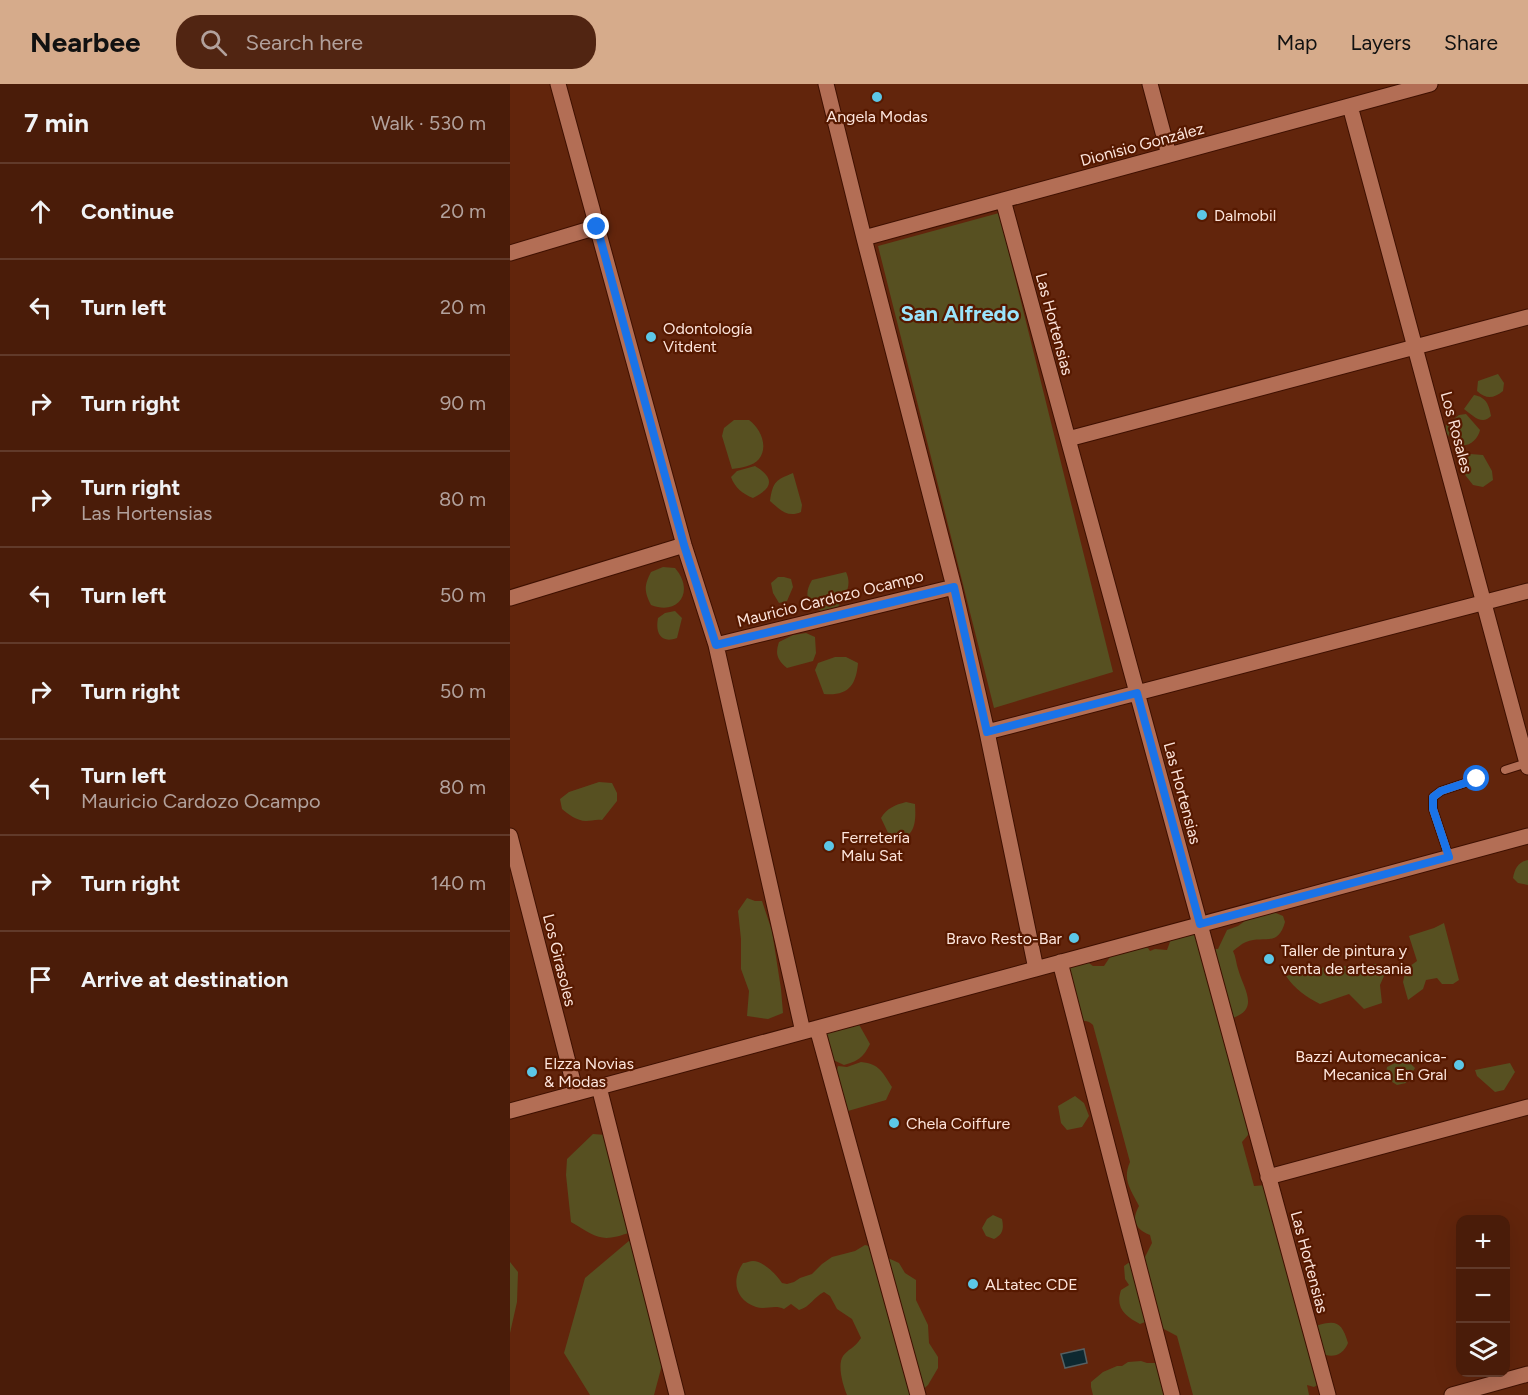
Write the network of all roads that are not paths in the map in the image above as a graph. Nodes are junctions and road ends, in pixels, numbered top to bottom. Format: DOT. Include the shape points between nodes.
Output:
graph roads {
  1 [pos="558,84"];
  2 [pos="826,84"];
  3 [pos="1150,84"];
  4 [pos="1430,84"];
  5 [pos="1350,106"];
  6 [pos="1169,156"];
  7 [pos="1003,200"];
  8 [pos="597,227"];
  9 [pos="864,238"];
  10 [pos="510,253"];
  11 [pos="1528,317"];
  12 [pos="1415,348"];
  13 [pos="1068,439"];
  14 [pos="684,545"];
  15 [pos="954,587"];
  16 [pos="1528,591"];
  17 [pos="510,598"];
  18 [pos="1484,602"];
  19 [pos="716,645"];
  20 [pos="1137,693"];
  21 [pos="987,732"];
  22 [pos="1528,765"];
  23 [pos="1505,770"];
  24 [pos="1477,779"];
  25 [pos="510,836"];
  26 [pos="1528,836"];
  27 [pos="1449,857"];
  28 [pos="1200,924"];
  29 [pos="1060,962"];
  30 [pos="1036,969"];
  31 [pos="810,1030"];
  32 [pos="598,1087"];
  33 [pos="576,1093"];
  34 [pos="1528,1107"];
  35 [pos="510,1111"];
  36 [pos="1268,1177"];
  37 [pos="1528,1374"];
  38 [pos="677,1395"];
  39 [pos="918,1395"];
  40 [pos="1172,1395"];
  41 [pos="1328,1395"];
  42 [pos="1452,1395"];
  1 -- 8 [label="street"];
  2 -- 9 [label="street"];
  3 -- 6 [label="street"];
  4 -- 5 [label="street, Dionisio González"];
  5 -- 6 [label="street, Dionisio González"];
  5 -- 12 [label="street, Los Rosales"];
  6 -- 7 [label="street, Dionisio González"];
  7 -- 9 [label="street, Dionisio González"];
  7 -- 13 [label="street, Las Hortensias"];
  8 -- 10 [label="street"];
  8 -- 14 [label="street"];
  9 -- 15 [label="street"];
  11 -- 12 [label="street"];
  12 -- 13 [label="street"];
  12 -- 18 [label="street, Los Rosales"];
  13 -- 20 [label="street, Las Hortensias"];
  14 -- 17 [label="street"];
  14 -- 19 [label="street"];
  15 -- 19 [label="street, Mauricio Cardozo Ocampo"];
  15 -- 21 [label="street"];
  16 -- 18 [label="street"];
  18 -- 20 [label="street"];
  18 -- 22 [label="street, Los Rosales"];
  19 -- 31 [label="street"];
  20 -- 21 [label="street"];
  20 -- 28 [label="street, Las Hortensias"];
  21 -- 30 [label="street"];
  22 -- 23 [label="lane"];
  24 -- 27 [label="lane" via="1433,797 1433,809"];
  25 -- 33 [label="street, Los Girasoles"];
  26 -- 27 [label="street"];
  27 -- 28 [label="street"];
  28 -- 29 [label="street"];
  28 -- 36 [label="street, Las Hortensias"];
  29 -- 30 [label="street"];
  29 -- 40 [label="street"];
  30 -- 31 [label="street"];
  31 -- 32 [label="street"];
  31 -- 39 [label="street"];
  32 -- 33 [label="street"];
  32 -- 38 [label="street"];
  33 -- 35 [label="street"];
  34 -- 36 [label="street"];
  36 -- 41 [label="street, Las Hortensias"];
  37 -- 42 [label="street"];
}
